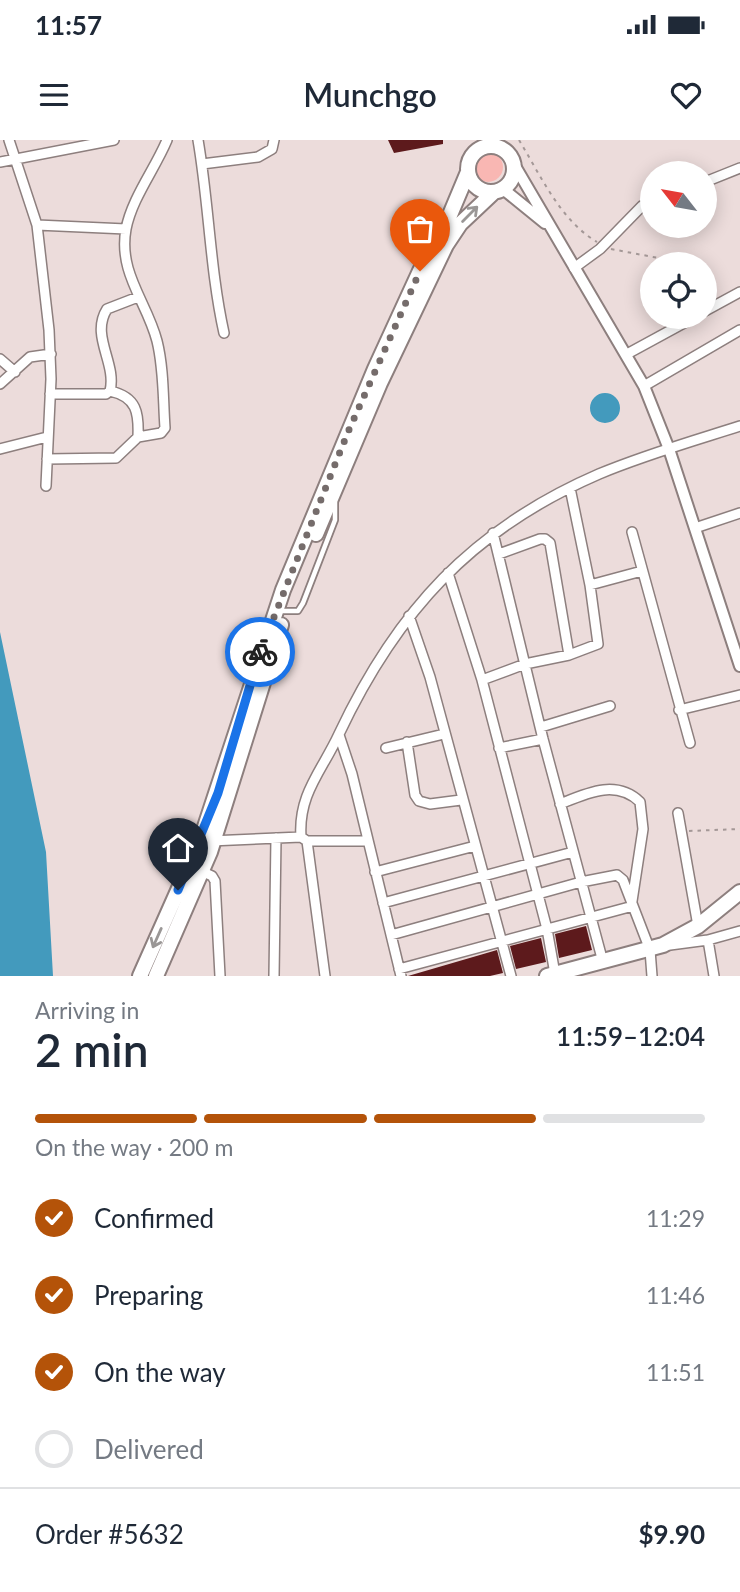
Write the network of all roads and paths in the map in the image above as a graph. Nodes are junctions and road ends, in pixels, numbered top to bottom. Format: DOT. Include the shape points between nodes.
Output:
graph roads {
  1 [pos="9,140"];
  2 [pos="114,140"];
  3 [pos="167,140"];
  4 [pos="198,140"];
  5 [pos="274,140"];
  6 [pos="468,140"];
  7 [pos="519,140"];
  8 [pos="72,144"];
  9 [pos="508,153"];
  10 [pos="471,156"];
  11 [pos="14,159"];
  12 [pos="0,162"];
  13 [pos="202,164"];
  14 [pos="740,169"];
  15 [pos="468,172"];
  16 [pos="718,177"];
  17 [pos="499,191"];
  18 [pos="640,208"];
  19 [pos="37,225"];
  20 [pos="126,229"];
  21 [pos="552,230"];
  22 [pos="603,246"];
  23 [pos="640,255"];
  24 [pos="574,268"];
  25 [pos="740,292"];
  26 [pos="138,297"];
  27 [pos="717,304"];
  28 [pos="673,329"];
  29 [pos="740,330"];
  30 [pos="223,333"];
  31 [pos="51,354"];
  32 [pos="627,354"];
  33 [pos="0,359"];
  34 [pos="15,372"];
  35 [pos="0,384"];
  36 [pos="644,386"];
  37 [pos="110,391"];
  38 [pos="50,394"];
  39 [pos="740,426"];
  40 [pos="47,437"];
  41 [pos="138,437"];
  42 [pos="0,449"];
  43 [pos="669,449"];
  44 [pos="344,454"];
  45 [pos="47,459"];
  46 [pos="46,486"];
  47 [pos="570,488"];
  48 [pos="740,513"];
  49 [pos="695,528"];
  50 [pos="632,532"];
  51 [pos="493,533"];
  52 [pos="499,554"];
  53 [pos="642,570"];
  54 [pos="448,573"];
  55 [pos="590,585"];
  56 [pos="281,611"];
  57 [pos="409,616"];
  58 [pos="569,655"];
  59 [pos="525,664"];
  60 [pos="740,666"];
  61 [pos="482,680"];
  62 [pos="740,695"];
  63 [pos="610,706"];
  64 [pos="679,709"];
  65 [pos="541,727"];
  66 [pos="444,734"];
  67 [pos="339,735"];
  68 [pos="543,739"];
  69 [pos="407,742"];
  70 [pos="690,743"];
  71 [pos="386,748"];
  72 [pos="499,748"];
  73 [pos="461,800"];
  74 [pos="560,804"];
  75 [pos="678,813"];
  76 [pos="740,829"];
  77 [pos="681,831"];
  78 [pos="276,838"];
  79 [pos="304,839"];
  80 [pos="207,840"];
  81 [pos="368,841"];
  82 [pos="475,846"];
  83 [pos="573,852"];
  84 [pos="529,862"];
  85 [pos="201,871"];
  86 [pos="376,872"];
  87 [pos="483,875"];
  88 [pos="740,878"];
  89 [pos="581,882"];
  90 [pos="740,892"];
  91 [pos="537,894"];
  92 [pos="383,903"];
  93 [pos="632,904"];
  94 [pos="720,906"];
  95 [pos="492,907"];
  96 [pos="589,918"];
  97 [pos="698,926"];
  98 [pos="547,929"];
  99 [pos="740,931"];
  100 [pos="391,935"];
  101 [pos="708,940"];
  102 [pos="502,942"];
  103 [pos="656,948"];
  104 [pos="603,962"];
  105 [pos="400,973"];
  106 [pos="551,975"];
  107 [pos="140,976"];
  108 [pos="156,976"];
  109 [pos="220,976"];
  110 [pos="274,976"];
  111 [pos="325,976"];
  112 [pos="511,976"];
  113 [pos="652,976"];
  114 [pos="715,976"];
  1 -- 11 [label="street"];
  2 -- 8 [label="street"];
  3 -- 20 [label="street"];
  4 -- 13 [label="street"];
  5 -- 13 [label="street" via="272,149 258,157"];
  6 -- 10 [label="main road"];
  7 -- 22 [label="path" via="560,208"];
  8 -- 11 [label="street"];
  9 -- 10 [label="main road" via="502,147 484,146"];
  9 -- 17 [label="main road" via="512,179"];
  9 -- 21 [label="street"];
  10 -- 15 [label="main road"];
  11 -- 12 [label="street"];
  11 -- 19 [label="street"];
  13 -- 30 [label="street"];
  14 -- 16 [label="street"];
  15 -- 17 [label="main road" via="477,188"];
  15 -- 44 [label="main road" via="402,308"];
  17 -- 21 [label="street" via="523,203"];
  44 -- 17 [label="main road, one-way" via="446,245 460,224"];
  18 -- 22 [label="street"];
  19 -- 20 [label="street"];
  19 -- 31 [label="street"];
  20 -- 26 [label="street" via="126,266"];
  21 -- 24 [label="street"];
  22 -- 23 [label="path"];
  22 -- 24 [label="street"];
  24 -- 32 [label="street"];
  25 -- 27 [label="street"];
  26 -- 37 [label="street" via="107,309 102,320"];
  26 -- 41 [label="street" via="159,345 165,428"];
  28 -- 32 [label="street"];
  29 -- 36 [label="street"];
  31 -- 34 [label="street" via="30,357"];
  31 -- 38 [label="street"];
  32 -- 36 [label="street"];
  33 -- 34 [label="street"];
  34 -- 35 [label="street"];
  36 -- 43 [label="street"];
  37 -- 38 [label="street"];
  37 -- 41 [label="street" via="124,394 135,405"];
  38 -- 40 [label="street"];
  39 -- 43 [label="street"];
  40 -- 42 [label="street"];
  40 -- 45 [label="street"];
  41 -- 45 [label="street" via="116,458"];
  43 -- 47 [label="street"];
  43 -- 49 [label="street"];
  44 -- 56 [label="main road"];
  44 -- 56 [label="main road" via="332,496"];
  45 -- 46 [label="street"];
  47 -- 51 [label="street"];
  47 -- 55 [label="street"];
  48 -- 49 [label="street"];
  49 -- 60 [label="street"];
  50 -- 53 [label="street"];
  51 -- 52 [label="street"];
  51 -- 54 [label="street"];
  52 -- 58 [label="street" via="540,539 550,543"];
  52 -- 59 [label="street"];
  53 -- 55 [label="street"];
  53 -- 64 [label="street"];
  54 -- 57 [label="street"];
  54 -- 61 [label="street"];
  55 -- 58 [label="street" via="598,644"];
  56 -- 80 [label="main road"];
  57 -- 66 [label="street"];
  57 -- 67 [label="street" via="349,710"];
  58 -- 59 [label="street"];
  59 -- 61 [label="street"];
  59 -- 65 [label="street"];
  61 -- 72 [label="street"];
  62 -- 64 [label="street"];
  63 -- 65 [label="street"];
  64 -- 70 [label="street"];
  65 -- 68 [label="street"];
  66 -- 69 [label="street"];
  66 -- 73 [label="street"];
  67 -- 79 [label="street" via="304,800 300,819"];
  67 -- 81 [label="street"];
  68 -- 72 [label="street"];
  68 -- 74 [label="street"];
  69 -- 71 [label="street"];
  69 -- 73 [label="street" via="419,801"];
  72 -- 84 [label="street"];
  73 -- 82 [label="street"];
  74 -- 83 [label="street"];
  74 -- 93 [label="street" via="604,789 640,802 643,829"];
  75 -- 77 [label="street"];
  76 -- 77 [label="path"];
  77 -- 97 [label="street"];
  78 -- 79 [label="street"];
  78 -- 80 [label="street"];
  78 -- 110 [label="street"];
  79 -- 81 [label="street"];
  79 -- 111 [label="street"];
  80 -- 85 [label="main road"];
  80 -- 107 [label="main road, one-way"];
  81 -- 86 [label="street"];
  82 -- 86 [label="street"];
  82 -- 87 [label="street"];
  83 -- 84 [label="street"];
  83 -- 89 [label="street"];
  84 -- 87 [label="street"];
  84 -- 91 [label="street"];
  85 -- 108 [label="main road"];
  85 -- 109 [label="street" via="215,881"];
  86 -- 92 [label="street"];
  87 -- 92 [label="street"];
  87 -- 95 [label="street"];
  88 -- 94 [label="main road"];
  89 -- 91 [label="street"];
  89 -- 93 [label="street" via="617,875"];
  89 -- 96 [label="street"];
  90 -- 94 [label="main road"];
  91 -- 95 [label="street"];
  91 -- 98 [label="street"];
  92 -- 100 [label="street"];
  93 -- 96 [label="street"];
  93 -- 103 [label="street"];
  94 -- 97 [label="main road"];
  95 -- 100 [label="street"];
  95 -- 102 [label="street"];
  96 -- 98 [label="street"];
  96 -- 104 [label="street"];
  97 -- 103 [label="main road"];
  98 -- 102 [label="street"];
  98 -- 106 [label="street"];
  99 -- 101 [label="street"];
  100 -- 105 [label="street"];
  101 -- 103 [label="street"];
  101 -- 114 [label="street"];
  102 -- 105 [label="street"];
  102 -- 112 [label="street"];
  103 -- 104 [label="main road"];
  103 -- 113 [label="street"];
  104 -- 106 [label="main road"];
}
